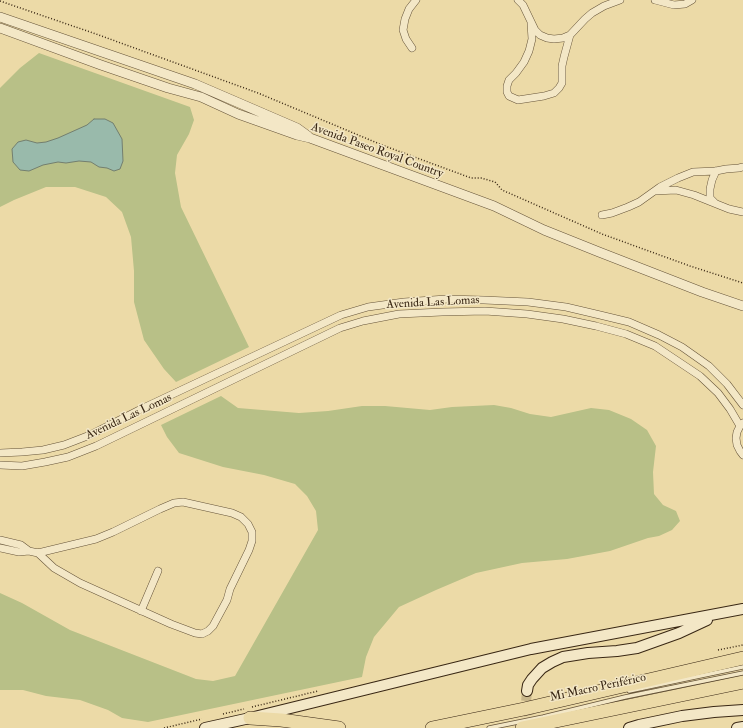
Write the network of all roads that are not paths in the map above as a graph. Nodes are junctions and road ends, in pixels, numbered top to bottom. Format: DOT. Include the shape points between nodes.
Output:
graph roads {
  1 [pos="416,0"];
  2 [pos="518,0"];
  3 [pos="620,0"];
  4 [pos="655,0"];
  5 [pos="692,0"];
  6 [pos="0,17"];
  7 [pos="531,23"];
  8 [pos="0,28"];
  9 [pos="570,35"];
  10 [pos="412,48"];
  11 [pos="92,49"];
  12 [pos="87,60"];
  13 [pos="310,138"];
  14 [pos="743,167"];
  15 [pos="716,171"];
  16 [pos="654,191"];
  17 [pos="715,203"];
  18 [pos="743,212"];
  19 [pos="602,215"];
  20 [pos="743,306"];
  21 [pos="743,405"];
  22 [pos="742,425"];
  23 [pos="90,435"];
  24 [pos="96,446"];
  25 [pos="0,453"];
  26 [pos="743,455"];
  27 [pos="0,465"];
  28 [pos="0,540"];
  29 [pos="0,548"];
  30 [pos="29,551"];
  31 [pos="38,553"];
  32 [pos="158,571"];
  33 [pos="743,609"];
  34 [pos="141,611"];
  35 [pos="721,614"];
  36 [pos="743,658"];
  37 [pos="743,667"];
  38 [pos="743,672"];
  39 [pos="743,682"];
  40 [pos="527,691"];
  41 [pos="627,692"];
  42 [pos="743,710"];
  43 [pos="250,718"];
  44 [pos="743,727"];
  45 [pos="205,728"];
  46 [pos="339,728"];
  47 [pos="432,728"];
  48 [pos="489,728"];
  49 [pos="522,728"];
  50 [pos="629,728"];
  51 [pos="738,728"];
  1 -- 10 [label="street" via="409,9 403,30"];
  2 -- 7 [label="street"];
  3 -- 9 [label="street" via="592,13"];
  4 -- 5 [label="street" via="674,5"];
  6 -- 11 [label="street"];
  7 -- 9 [label="street" via="535,30 547,38 563,38"];
  7 -- 9 [label="street" via="532,39 529,51 507,86 509,96 518,100 544,96 554,93 559,88"];
  8 -- 12 [label="street, Avenida Paseo Royal Country"];
  11 -- 12 [label="street"];
  11 -- 13 [label="street" via="195,84 297,128"];
  12 -- 13 [label="street, Avenida Paseo Royal Country"];
  13 -- 20 [label="street, Avenida Paseo Royal Country" via="494,206 544,230"];
  14 -- 15 [label="street"];
  15 -- 16 [label="street" via="693,172"];
  15 -- 17 [label="street" via="710,189 710,198"];
  16 -- 17 [label="street" via="676,190"];
  16 -- 19 [label="street" via="639,202"];
  17 -- 18 [label="street"];
  21 -- 23 [label="street, Avenida Las Lomas" via="727,384 682,347 629,322 528,302 446,300 368,307 341,315"];
  22 -- 24 [label="street, Avenida Las Lomas" via="718,393 700,376 655,346 626,334 562,318 485,311 442,312 399,314 340,328"];
  22 -- 26 [label="street" via="736,438"];
  23 -- 24 [label="street"];
  23 -- 25 [label="street, Avenida Las Lomas" via="43,450"];
  24 -- 27 [label="street, Avenida Las Lomas" via="68,457 45,462 22,466"];
  28 -- 30 [label="street"];
  29 -- 30 [label="street" via="19,552"];
  30 -- 31 [label="street"];
  31 -- 34 [label="street" via="54,568 80,583"];
  31 -- 34 [label="street" via="96,539 160,509 183,502 232,513 248,524 252,532 249,550 227,600 208,631 202,634 195,633"];
  32 -- 34 [label="street"];
  33 -- 35 [label="main road"];
  35 -- 40 [label="main road" via="679,633 636,648 563,657 542,668 528,685"];
  35 -- 43 [label="main road" via="530,649"];
  36 -- 47 [label="highway"];
  37 -- 41 [label="lane, Mi Macro Periférico"];
  38 -- 48 [label="lane, Mi Macro Periférico"];
  39 -- 49 [label="highway"];
  42 -- 50 [label="main road" via="682,716"];
  43 -- 45 [label="main road"];
  43 -- 46 [label="highway"];
  44 -- 51 [label="main road"];
}
